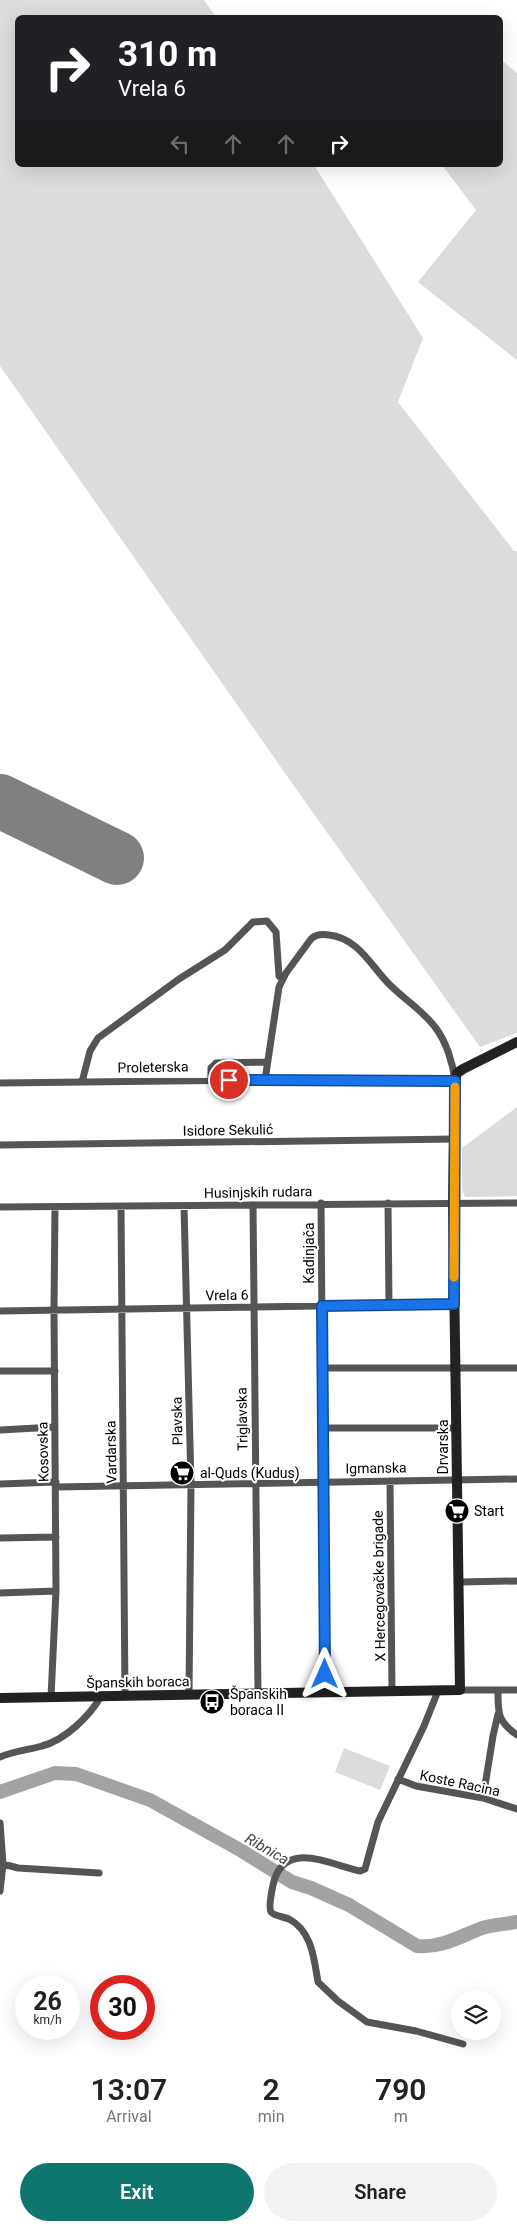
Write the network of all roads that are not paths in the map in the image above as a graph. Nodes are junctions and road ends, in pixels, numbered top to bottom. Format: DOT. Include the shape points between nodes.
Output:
graph roads {
  1 [pos="282,979"];
  2 [pos="517,1042"];
  3 [pos="517,1051"];
  4 [pos="495,1053"];
  5 [pos="267,1062"];
  6 [pos="211,1080"];
  7 [pos="265,1080"];
  8 [pos="455,1081"];
  9 [pos="82,1082"];
  10 [pos="0,1083"];
  11 [pos="455,1139"];
  12 [pos="0,1145"];
  13 [pos="321,1203"];
  14 [pos="388,1203"];
  15 [pos="453,1203"];
  16 [pos="517,1203"];
  17 [pos="253,1205"];
  18 [pos="184,1206"];
  19 [pos="0,1207"];
  20 [pos="55,1207"];
  21 [pos="121,1208"];
  22 [pos="454,1304"];
  23 [pos="389,1305"];
  24 [pos="322,1306"];
  25 [pos="253,1307"];
  26 [pos="187,1308"];
  27 [pos="121,1309"];
  28 [pos="54,1310"];
  29 [pos="0,1311"];
  30 [pos="456,1367"];
  31 [pos="323,1368"];
  32 [pos="517,1368"];
  33 [pos="0,1371"];
  34 [pos="55,1372"];
  35 [pos="55,1428"];
  36 [pos="323,1428"];
  37 [pos="456,1428"];
  38 [pos="0,1430"];
  39 [pos="456,1479"];
  40 [pos="517,1479"];
  41 [pos="390,1481"];
  42 [pos="324,1482"];
  43 [pos="255,1483"];
  44 [pos="0,1484"];
  45 [pos="56,1484"];
  46 [pos="124,1484"];
  47 [pos="191,1484"];
  48 [pos="56,1537"];
  49 [pos="0,1538"];
  50 [pos="517,1581"];
  51 [pos="459,1582"];
  52 [pos="56,1592"];
  53 [pos="0,1593"];
  54 [pos="460,1690"];
  55 [pos="498,1690"];
  56 [pos="517,1690"];
  57 [pos="392,1691"];
  58 [pos="438,1691"];
  59 [pos="258,1693"];
  60 [pos="325,1693"];
  61 [pos="189,1694"];
  62 [pos="101,1696"];
  63 [pos="51,1697"];
  64 [pos="125,1697"];
  65 [pos="0,1698"];
  66 [pos="498,1714"];
  67 [pos="517,1735"];
  68 [pos="0,1757"];
  69 [pos="398,1779"];
  70 [pos="483,1798"];
  71 [pos="517,1809"];
  72 [pos="0,1823"];
  73 [pos="4,1864"];
  74 [pos="99,1873"];
  75 [pos="0,1891"];
  76 [pos="463,2044"];
  1 -- 5 [label="street"];
  1 -- 8 [label="street" via="315,936 334,935 345,939 360,950 389,985 434,1026 453,1067"];
  1 -- 9 [label="street" via="276,932 266,921 253,922 225,950 98,1038 90,1051"];
  2 -- 4 [label="main road"];
  3 -- 4 [label="main road"];
  4 -- 8 [label="main road" via="457,1073"];
  5 -- 6 [label="street" via="216,1063 211,1068"];
  5 -- 7 [label="street"];
  6 -- 7 [label="street, Proleterska"];
  6 -- 9 [label="street, Proleterska"];
  7 -- 8 [label="street, Proleterska"];
  8 -- 11 [label="main road"];
  9 -- 10 [label="street, Proleterska"];
  11 -- 12 [label="street, Isidore Sekulić"];
  11 -- 15 [label="main road"];
  13 -- 14 [label="street, Husinjskih rudara"];
  13 -- 17 [label="street, Husinjskih rudara"];
  13 -- 24 [label="street, Kadinjača"];
  14 -- 15 [label="street, Husinjskih rudara"];
  14 -- 23 [label="street"];
  15 -- 16 [label="street, Husinjskih rudara"];
  15 -- 22 [label="main road, Drvarska"];
  17 -- 18 [label="street, Husinjskih rudara"];
  17 -- 25 [label="street, Triglavska"];
  18 -- 21 [label="street, Husinjskih rudara"];
  18 -- 26 [label="street, Plavska"];
  19 -- 20 [label="street, Husinjskih rudara"];
  20 -- 21 [label="street, Husinjskih rudara"];
  20 -- 28 [label="street, Kosovska"];
  21 -- 27 [label="street, Vardarska"];
  22 -- 23 [label="street, Vrela 6"];
  22 -- 30 [label="main road, Drvarska"];
  23 -- 24 [label="street, Vrela 6"];
  24 -- 25 [label="street, Vrela 6"];
  24 -- 31 [label="street, Kadinjača"];
  25 -- 26 [label="street, Vrela 6"];
  25 -- 43 [label="street, Triglavska"];
  26 -- 27 [label="street, Vrela 6"];
  26 -- 47 [label="street, Plavska"];
  27 -- 28 [label="street, Vrela 6"];
  27 -- 46 [label="street, Vardarska"];
  28 -- 29 [label="street, Vrela 6"];
  28 -- 34 [label="street, Kosovska"];
  30 -- 31 [label="street"];
  30 -- 32 [label="street"];
  30 -- 37 [label="main road, Drvarska"];
  31 -- 36 [label="street, Kadinjača"];
  33 -- 34 [label="street"];
  34 -- 35 [label="street, Kosovska"];
  35 -- 38 [label="street"];
  35 -- 45 [label="street, Kosovska"];
  36 -- 37 [label="street"];
  36 -- 42 [label="street, Kadinjača"];
  37 -- 39 [label="main road, Drvarska"];
  39 -- 40 [label="street, Igmanska"];
  39 -- 41 [label="street, Igmanska"];
  39 -- 51 [label="main road, Drvarska"];
  41 -- 42 [label="street, Igmanska"];
  41 -- 57 [label="street, X Hercegovačke brigade"];
  42 -- 43 [label="street, Igmanska"];
  42 -- 60 [label="street, Kadinjača"];
  43 -- 47 [label="street, Igmanska"];
  43 -- 59 [label="street, Triglavska"];
  44 -- 45 [label="street, Igmanska"];
  45 -- 46 [label="street, Igmanska"];
  45 -- 48 [label="street, Kosovska"];
  46 -- 47 [label="street, Igmanska"];
  46 -- 64 [label="street, Vardarska"];
  47 -- 61 [label="street, Plavska"];
  48 -- 49 [label="street"];
  48 -- 52 [label="street, Kosovska"];
  50 -- 51 [label="street"];
  51 -- 54 [label="main road, Drvarska"];
  52 -- 53 [label="street"];
  52 -- 63 [label="street, Kosovska"];
  54 -- 55 [label="street, Španskih boraca"];
  54 -- 58 [label="main road, Španskih boraca"];
  55 -- 56 [label="street, Španskih boraca"];
  55 -- 66 [label="street"];
  57 -- 58 [label="main road, Španskih boraca"];
  57 -- 60 [label="main road, Španskih boraca"];
  58 -- 69 [label="street"];
  59 -- 60 [label="main road, Španskih boraca"];
  59 -- 61 [label="main road, Španskih boraca"];
  61 -- 64 [label="main road, Španskih boraca"];
  62 -- 63 [label="main road, Španskih boraca"];
  62 -- 64 [label="main road, Španskih boraca"];
  62 -- 68 [label="street" via="88,1714 55,1741"];
  63 -- 65 [label="main road, Španskih boraca"];
  66 -- 67 [label="street" via="505,1727"];
  66 -- 70 [label="street"];
  69 -- 70 [label="street, Koste Racina" via="416,1786"];
  69 -- 76 [label="street" via="378,1822 365,1869 360,1871 335,1862 296,1857 279,1871 273,1884 271,1912 297,1924 315,1957 318,1982 367,2022"];
  70 -- 71 [label="street, Koste Racina"];
  72 -- 73 [label="street"];
  73 -- 74 [label="street" via="18,1868"];
  73 -- 75 [label="street"];
}
